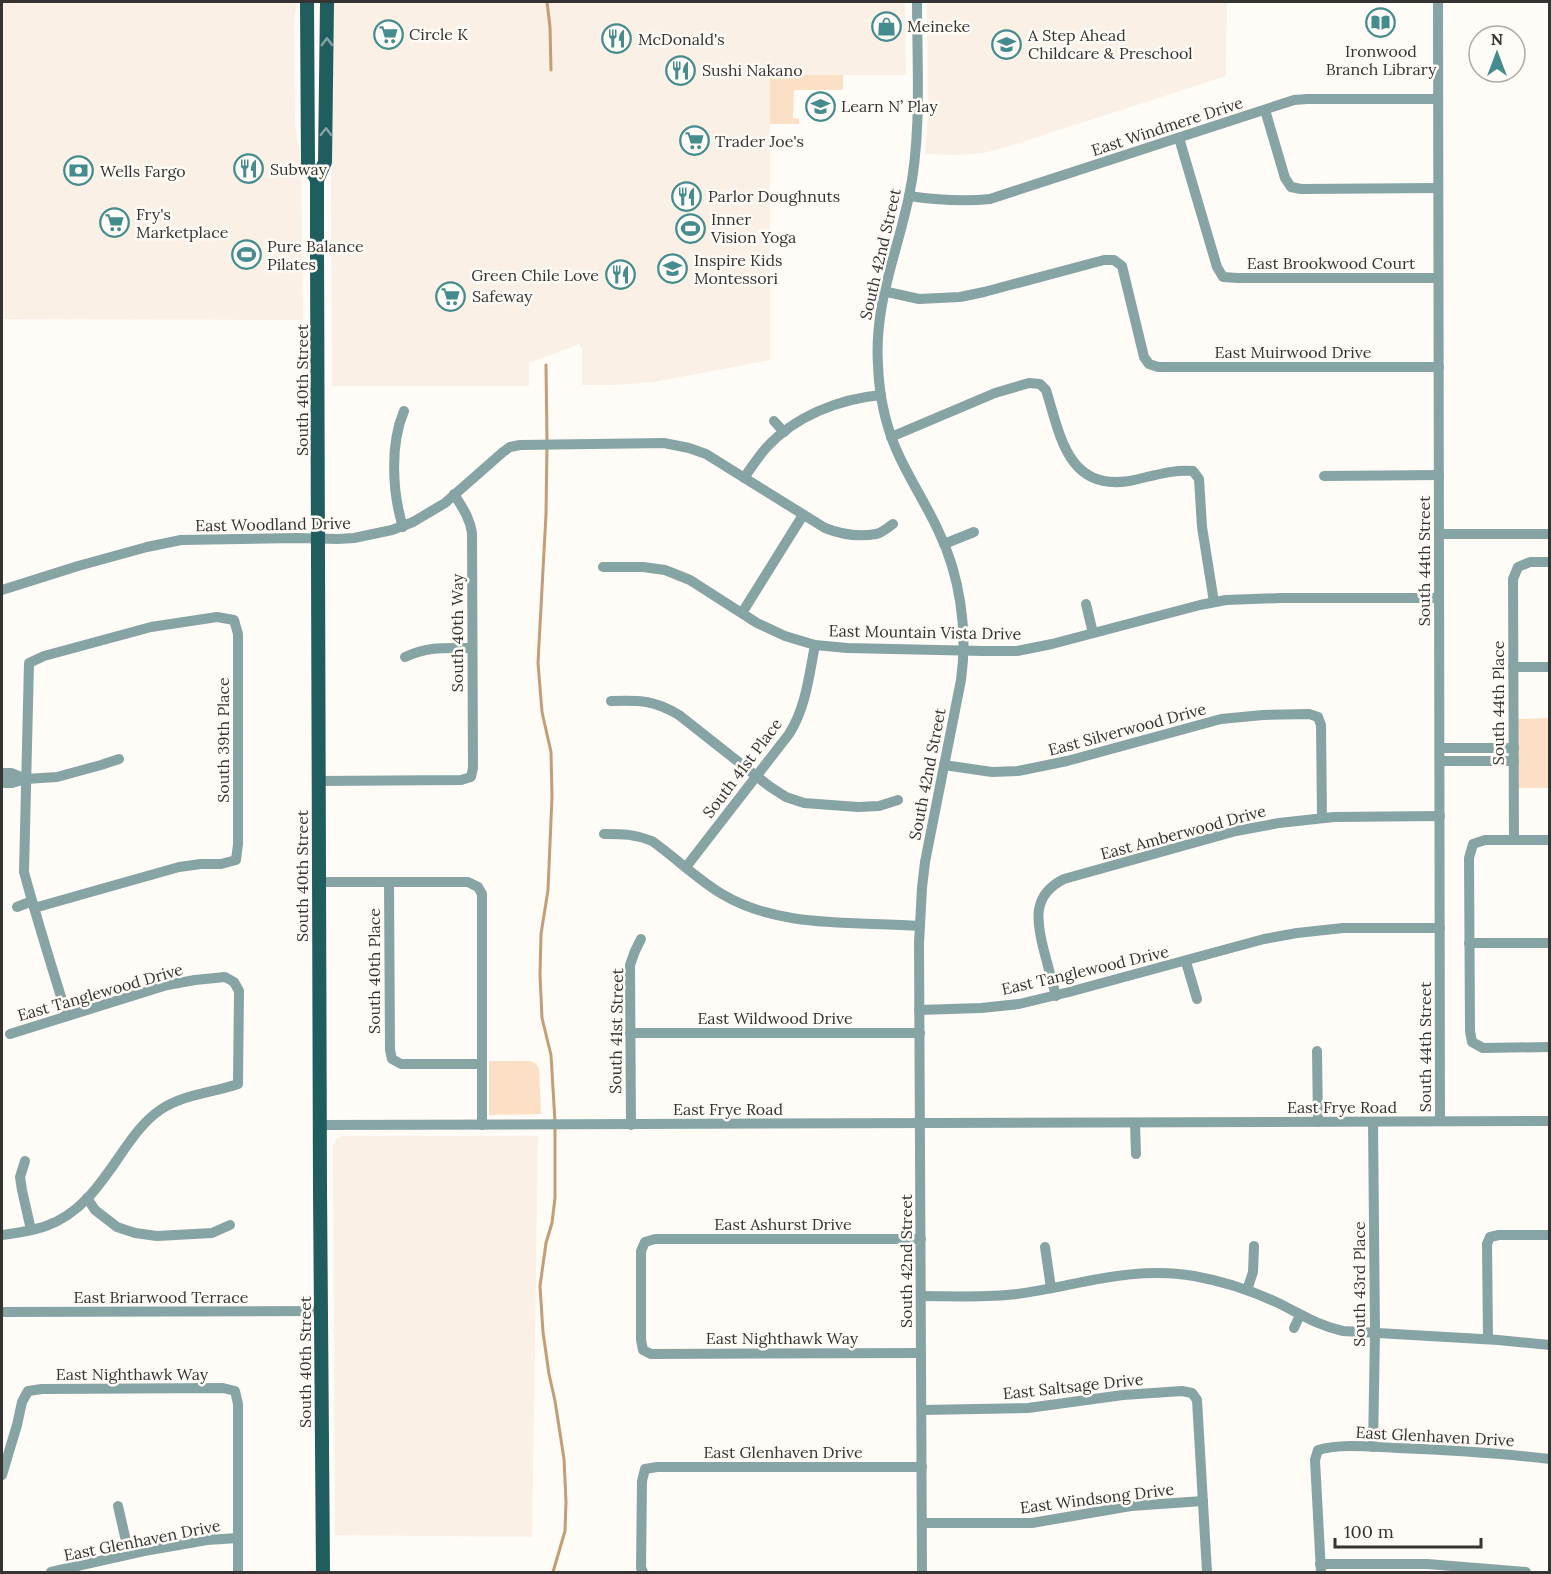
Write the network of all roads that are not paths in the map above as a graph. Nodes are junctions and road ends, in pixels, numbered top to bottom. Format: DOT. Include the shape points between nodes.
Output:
graph roads {
  1 [pos="307,2"];
  2 [pos="327,2"];
  3 [pos="917,2"];
  4 [pos="1438,2"];
  5 [pos="1438,99"];
  6 [pos="1265,110"];
  7 [pos="1179,138"];
  8 [pos="317,180"];
  9 [pos="1438,188"];
  10 [pos="909,195"];
  11 [pos="1438,278"];
  12 [pos="884,291"];
  13 [pos="1439,367"];
  14 [pos="881,395"];
  15 [pos="404,411"];
  16 [pos="774,421"];
  17 [pos="784,432"];
  18 [pos="891,437"];
  19 [pos="1439,475"];
  20 [pos="1324,476"];
  21 [pos="744,478"];
  22 [pos="454,494"];
  23 [pos="803,514"];
  24 [pos="893,524"];
  25 [pos="403,526"];
  26 [pos="974,532"];
  27 [pos="1439,534"];
  28 [pos="1550,534"];
  29 [pos="319,539"];
  30 [pos="944,544"];
  31 [pos="1550,562"];
  32 [pos="603,567"];
  33 [pos="2,590"];
  34 [pos="1439,598"];
  35 [pos="1214,602"];
  36 [pos="1086,604"];
  37 [pos="742,613"];
  38 [pos="1093,633"];
  39 [pos="815,645"];
  40 [pos="472,648"];
  41 [pos="963,651"];
  42 [pos="405,657"];
  43 [pos="1513,667"];
  44 [pos="1550,667"];
  45 [pos="611,701"];
  46 [pos="1514,747"];
  47 [pos="1440,748"];
  48 [pos="1478,748"];
  49 [pos="119,759"];
  50 [pos="1440,761"];
  51 [pos="1478,761"];
  52 [pos="1514,761"];
  53 [pos="944,765"];
  54 [pos="2,773"];
  55 [pos="756,776"];
  56 [pos="26,779"];
  57 [pos="319,781"];
  58 [pos="2,783"];
  59 [pos="898,800"];
  60 [pos="1440,816"];
  61 [pos="1322,818"];
  62 [pos="604,834"];
  63 [pos="1514,840"];
  64 [pos="1550,840"];
  65 [pos="686,867"];
  66 [pos="319,882"];
  67 [pos="389,883"];
  68 [pos="33,905"];
  69 [pos="16,907"];
  70 [pos="920,926"];
  71 [pos="1440,928"];
  72 [pos="641,939"];
  73 [pos="1469,943"];
  74 [pos="1550,943"];
  75 [pos="1186,962"];
  76 [pos="1056,996"];
  77 [pos="1197,999"];
  78 [pos="919,1010"];
  79 [pos="67,1016"];
  80 [pos="630,1033"];
  81 [pos="920,1033"];
  82 [pos="10,1034"];
  83 [pos="1550,1047"];
  84 [pos="1317,1052"];
  85 [pos="482,1064"];
  86 [pos="1440,1121"];
  87 [pos="1550,1121"];
  88 [pos="1318,1122"];
  89 [pos="1373,1122"];
  90 [pos="920,1123"];
  91 [pos="1135,1123"];
  92 [pos="320,1125"];
  93 [pos="482,1125"];
  94 [pos="631,1125"];
  95 [pos="1136,1154"];
  96 [pos="25,1161"];
  97 [pos="87,1198"];
  98 [pos="230,1225"];
  99 [pos="31,1230"];
  100 [pos="2,1235"];
  101 [pos="1550,1235"];
  102 [pos="921,1239"];
  103 [pos="1254,1246"];
  104 [pos="1045,1247"];
  105 [pos="1051,1288"];
  106 [pos="1247,1290"];
  107 [pos="921,1296"];
  108 [pos="320,1311"];
  109 [pos="2,1312"];
  110 [pos="1300,1315"];
  111 [pos="1294,1329"];
  112 [pos="1375,1333"];
  113 [pos="1488,1339"];
  114 [pos="1550,1345"];
  115 [pos="643,1350"];
  116 [pos="921,1353"];
  117 [pos="922,1410"];
  118 [pos="1373,1447"];
  119 [pos="1550,1459"];
  120 [pos="922,1467"];
  121 [pos="2,1475"];
  122 [pos="1203,1501"];
  123 [pos="118,1506"];
  124 [pos="922,1523"];
  125 [pos="238,1538"];
  126 [pos="129,1554"];
  127 [pos="1320,1568"];
  128 [pos="1480,1570"];
  129 [pos="51,1572"];
  130 [pos="238,1572"];
  131 [pos="323,1572"];
  132 [pos="643,1572"];
  133 [pos="922,1572"];
  134 [pos="1207,1572"];
  135 [pos="1526,1572"];
  1 -- 8 [label="main road, South 40th Street" via="308,165"];
  8 -- 2 [label="main road, South 40th Street, one-way" via="325,162"];
  3 -- 10 [label="street, South 42nd Street" via="917,118"];
  4 -- 5 [label="street, South 44th Street"];
  5 -- 6 [label="street, East Windmere Drive" via="1307,99"];
  5 -- 9 [label="street, South 44th Street"];
  6 -- 7 [label="street, East Windmere Drive"];
  6 -- 9 [label="street" via="1291,187"];
  7 -- 10 [label="street, East Windmere Drive" via="990,199 948,201"];
  7 -- 11 [label="street, East Brookwood Court" via="1216,267 1223,277"];
  8 -- 29 [label="main road, South 40th Street"];
  9 -- 11 [label="street, South 44th Street"];
  10 -- 12 [label="street, South 42nd Street"];
  11 -- 13 [label="street, South 44th Street"];
  12 -- 13 [label="street, East Muirwood Drive" via="919,298 960,297 1114,260 1122,266 1144,357 1158,367"];
  12 -- 14 [label="street, South 42nd Street" via="877,347"];
  13 -- 19 [label="street, South 44th Street"];
  14 -- 17 [label="street" via="832,406"];
  14 -- 18 [label="street, South 42nd Street"];
  15 -- 25 [label="street" via="395,441 395,494"];
  16 -- 17 [label="street"];
  17 -- 21 [label="street"];
  18 -- 30 [label="street, South 42nd Street"];
  18 -- 35 [label="street" via="995,393 1029,383 1040,384 1046,390 1064,448 1085,474 1113,482 1193,471 1199,479"];
  19 -- 20 [label="street"];
  19 -- 27 [label="street, South 44th Street"];
  21 -- 22 [label="street, East Woodland Drive" via="706,454 664,443 537,444 510,447"];
  21 -- 23 [label="street, East Woodland Drive"];
  22 -- 25 [label="street, East Woodland Drive"];
  22 -- 40 [label="street, South 40th Way" via="471,524"];
  23 -- 24 [label="street, East Woodland Drive" via="844,534 878,534"];
  23 -- 37 [label="street"];
  25 -- 29 [label="street, East Woodland Drive" via="354,538"];
  26 -- 30 [label="street"];
  27 -- 28 [label="street"];
  27 -- 34 [label="street, South 44th Street"];
  29 -- 33 [label="street, East Woodland Drive" via="181,540"];
  29 -- 57 [label="main road, South 40th Street"];
  30 -- 41 [label="street, South 42nd Street" via="960,604"];
  31 -- 43 [label="street, South 44th Place" via="1530,562 1518,567 1513,579"];
  32 -- 37 [label="street, East Mountain Vista Drive" via="665,570 690,580"];
  34 -- 35 [label="street, East Mountain Vista Drive"];
  34 -- 47 [label="street, South 44th Street"];
  35 -- 38 [label="street, East Mountain Vista Drive"];
  36 -- 38 [label="street"];
  37 -- 39 [label="street, East Mountain Vista Drive" via="778,633"];
  38 -- 41 [label="street, East Mountain Vista Drive" via="1030,649"];
  39 -- 41 [label="street, East Mountain Vista Drive"];
  39 -- 55 [label="street, South 41st Place" via="796,722"];
  40 -- 42 [label="street" via="434,648"];
  40 -- 57 [label="street, South 40th Way" via="471,777"];
  41 -- 53 [label="street, South 42nd Street"];
  43 -- 44 [label="street"];
  43 -- 46 [label="street, South 44th Place"];
  45 -- 55 [label="street" via="664,706"];
  46 -- 48 [label="street"];
  46 -- 52 [label="street, South 44th Place"];
  47 -- 48 [label="street"];
  47 -- 50 [label="street, South 44th Street"];
  48 -- 51 [label="street"];
  49 -- 56 [label="street" via="57,777"];
  50 -- 51 [label="street"];
  50 -- 60 [label="street, South 44th Street"];
  51 -- 52 [label="street"];
  52 -- 63 [label="street, South 44th Place"];
  53 -- 61 [label="street, East Silverwood Drive" via="992,772 1018,771 1221,718 1309,714 1318,717 1321,725"];
  53 -- 70 [label="street, South 42nd Street" via="925,862"];
  54 -- 56 [label="street"];
  55 -- 59 [label="street" via="786,797 804,803 858,807"];
  55 -- 65 [label="street, South 41st Place"];
  56 -- 58 [label="street"];
  56 -- 68 [label="street" via="24,872"];
  56 -- 68 [label="street, South 39th Place" via="29,663 151,627 217,617 234,620 238,634 236,860 179,867"];
  57 -- 66 [label="main road, South 40th Street"];
  60 -- 61 [label="street, East Amberwood Drive"];
  60 -- 71 [label="street, South 44th Street"];
  61 -- 76 [label="street, East Amberwood Drive" via="1236,831 1053,884 1039,905 1037,917"];
  62 -- 65 [label="street" via="639,835"];
  63 -- 64 [label="street"];
  63 -- 73 [label="street" via="1473,844 1469,858"];
  65 -- 70 [label="street" via="723,895 785,918"];
  66 -- 67 [label="street"];
  66 -- 92 [label="main road, South 40th Street"];
  67 -- 85 [label="street, South 40th Place" via="392,1059 401,1064"];
  67 -- 85 [label="street" via="468,882 482,894"];
  68 -- 69 [label="street"];
  68 -- 79 [label="street"];
  70 -- 78 [label="street, South 42nd Street"];
  71 -- 75 [label="street, East Tanglewood Drive" via="1319,930 1264,939"];
  71 -- 86 [label="street, South 44th Street"];
  72 -- 80 [label="street, South 41st Street" via="630,965"];
  73 -- 74 [label="street"];
  73 -- 83 [label="street" via="1472,1042 1484,1048"];
  75 -- 76 [label="street, East Tanglewood Drive"];
  75 -- 77 [label="street, East Tanglewood Drive"];
  76 -- 78 [label="street, East Tanglewood Drive" via="981,1008"];
  78 -- 81 [label="street, South 42nd Street"];
  79 -- 82 [label="street, East Tanglewood Drive"];
  79 -- 97 [label="street, East Tanglewood Drive" via="195,980 225,977 239,991 238,1084 177,1100 145,1122"];
  80 -- 81 [label="street, East Wildwood Drive"];
  80 -- 94 [label="street, South 41st Street"];
  81 -- 90 [label="street, South 42nd Street"];
  84 -- 88 [label="street"];
  85 -- 93 [label="street"];
  86 -- 87 [label="street, East Frye Road"];
  86 -- 89 [label="street, East Frye Road"];
  88 -- 89 [label="street, East Frye Road"];
  88 -- 91 [label="street, East Frye Road"];
  89 -- 112 [label="street, South 43rd Place"];
  90 -- 91 [label="street, East Frye Road"];
  90 -- 94 [label="street, East Frye Road"];
  90 -- 102 [label="street, South 42nd Street"];
  91 -- 95 [label="street"];
  92 -- 93 [label="street, East Frye Road"];
  92 -- 108 [label="main road, South 40th Street"];
  93 -- 94 [label="street, East Frye Road"];
  96 -- 99 [label="street" via="20,1177"];
  97 -- 98 [label="street" via="95,1210 117,1227 135,1233 212,1233"];
  97 -- 99 [label="street" via="61,1219"];
  99 -- 100 [label="street"];
  101 -- 113 [label="street" via="1490,1237"];
  102 -- 107 [label="street, South 42nd Street"];
  102 -- 115 [label="street, East Ashurst Drive" via="645,1242 641,1251"];
  103 -- 106 [label="street" via="1253,1272"];
  104 -- 105 [label="street"];
  105 -- 106 [label="street" via="1145,1273 1192,1275"];
  105 -- 107 [label="street" via="995,1296"];
  106 -- 110 [label="street"];
  107 -- 116 [label="street, South 42nd Street"];
  108 -- 109 [label="street, East Briarwood Terrace"];
  108 -- 131 [label="main road, South 40th Street"];
  110 -- 111 [label="street"];
  110 -- 112 [label="street" via="1328,1328"];
  112 -- 113 [label="street"];
  112 -- 118 [label="street, South 43rd Place"];
  113 -- 114 [label="street"];
  115 -- 116 [label="street, East Nighthawk Way" via="651,1354"];
  116 -- 117 [label="street, South 42nd Street"];
  117 -- 120 [label="street, South 42nd Street"];
  117 -- 122 [label="street, East Saltsage Drive" via="1028,1408 1123,1395 1182,1390 1192,1393 1197,1400"];
  118 -- 119 [label="street, East Glenhaven Drive"];
  118 -- 127 [label="street, East Glenhaven Drive" via="1318,1450 1315,1460"];
  120 -- 124 [label="street, South 42nd Street"];
  120 -- 132 [label="street, East Glenhaven Drive" via="645,1469"];
  121 -- 125 [label="street, East Nighthawk Way" via="28,1391 235,1391"];
  122 -- 124 [label="street, East Windsong Drive" via="1131,1506 1032,1523"];
  122 -- 134 [label="street"];
  123 -- 126 [label="street"];
  124 -- 133 [label="street, South 42nd Street"];
  125 -- 126 [label="street, East Glenhaven Drive"];
  125 -- 130 [label="street"];
  126 -- 129 [label="street, East Glenhaven Drive"];
  127 -- 128 [label="street" via="1427,1564"];
  128 -- 135 [label="street"];
}
